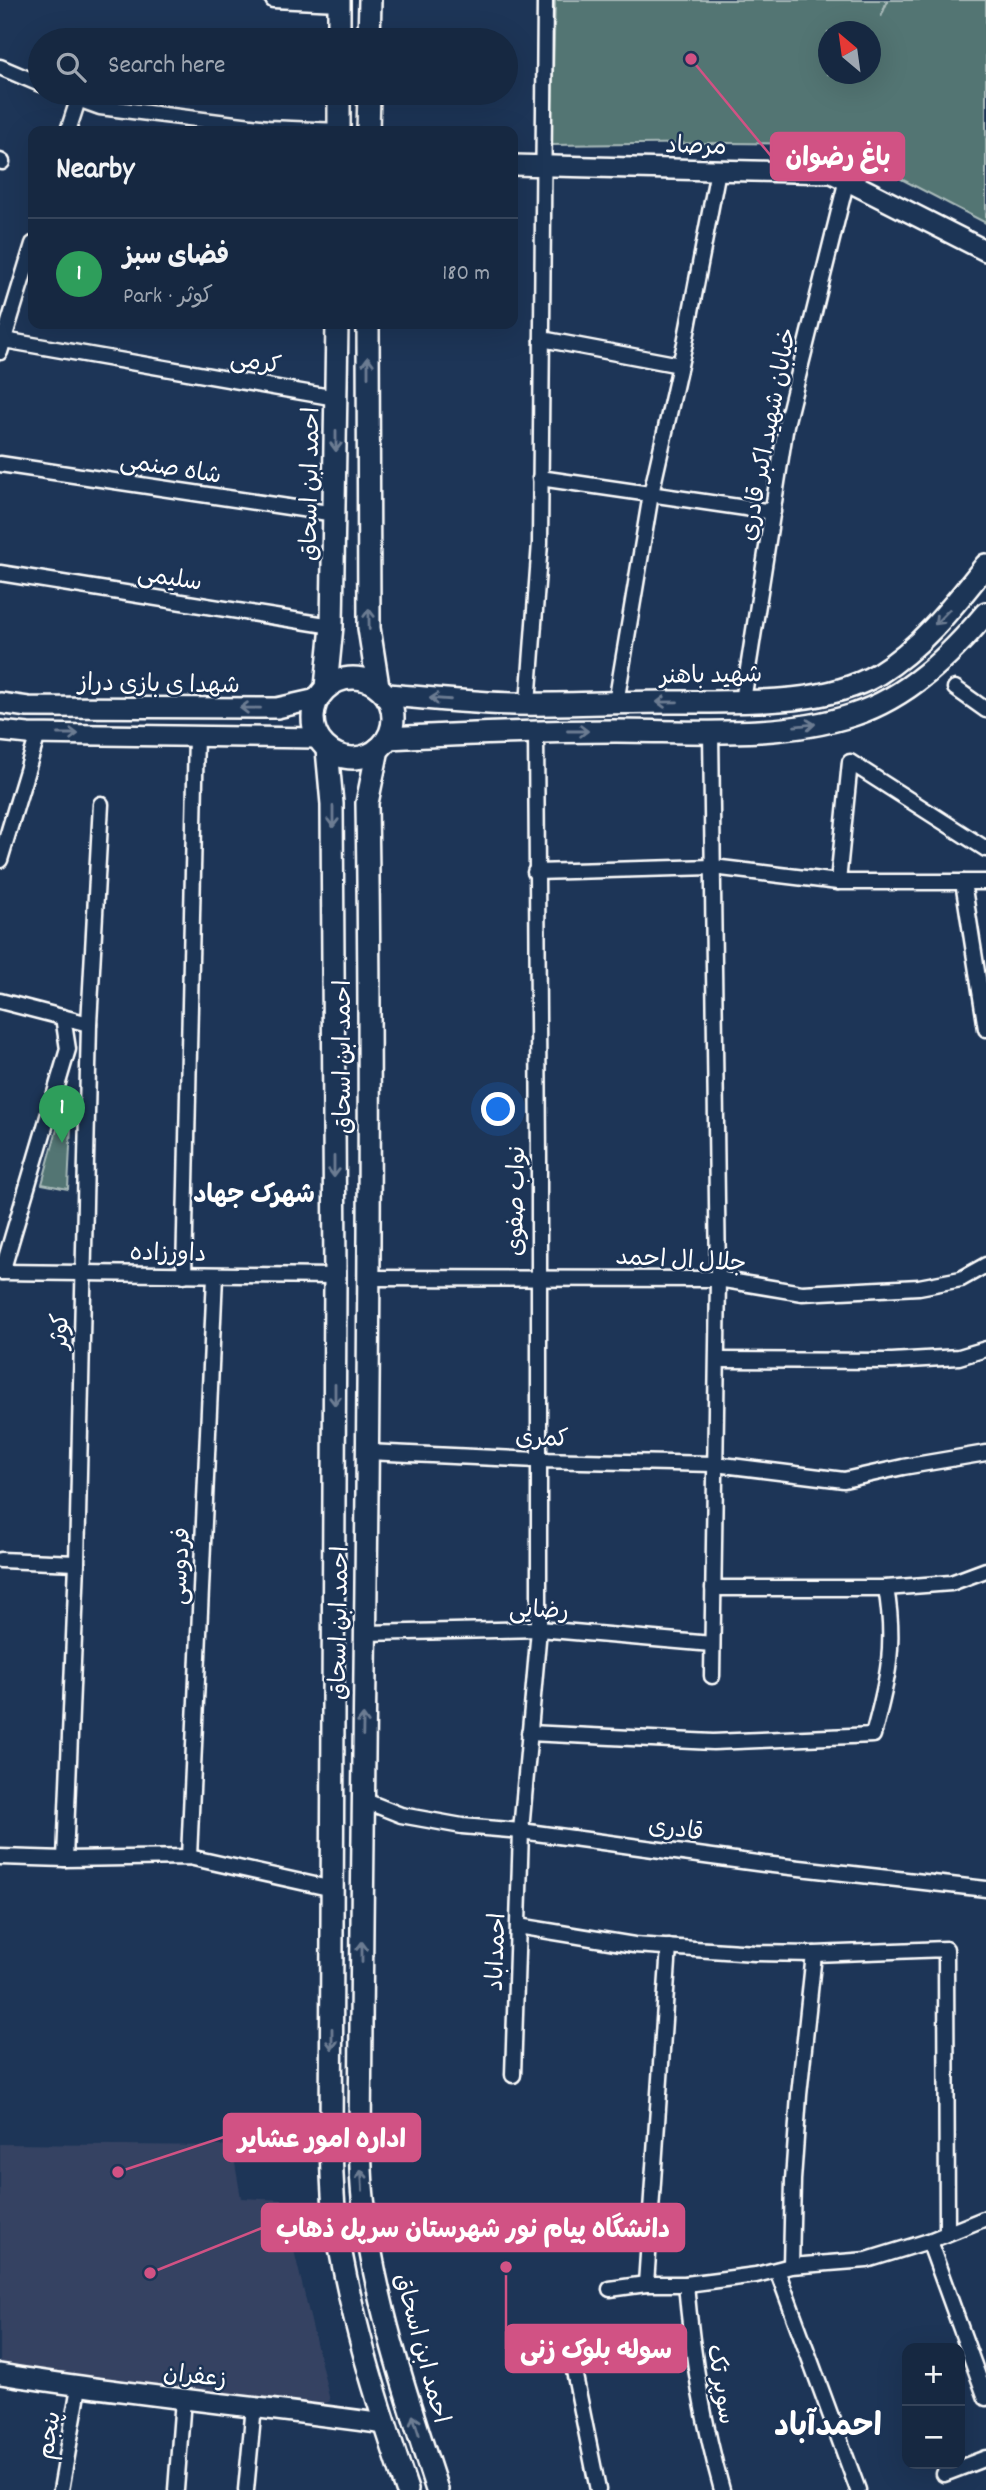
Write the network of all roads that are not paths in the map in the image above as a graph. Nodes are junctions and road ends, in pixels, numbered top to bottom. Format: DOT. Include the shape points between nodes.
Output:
graph roads {
  1 [pos="273,0"];
  2 [pos="370,0"];
  3 [pos="545,0"];
  4 [pos="339,1"];
  5 [pos="339,28"];
  6 [pos="369,28"];
  7 [pos="0,67"];
  8 [pos="28,79"];
  9 [pos="76,105"];
  10 [pos="94,105"];
  11 [pos="339,105"];
  12 [pos="369,105"];
  13 [pos="70,126"];
  14 [pos="252,126"];
  15 [pos="339,126"];
  16 [pos="368,126"];
  17 [pos="518,165"];
  18 [pos="542,165"];
  19 [pos="718,170"];
  20 [pos="847,179"];
  21 [pos="986,250"];
  22 [pos="28,260"];
  23 [pos="337,329"];
  24 [pos="368,329"];
  25 [pos="542,339"];
  26 [pos="2,346"];
  27 [pos="680,365"];
  28 [pos="336,398"];
  29 [pos="0,464"];
  30 [pos="540,478"];
  31 [pos="651,494"];
  32 [pos="773,512"];
  33 [pos="335,513"];
  34 [pos="986,565"];
  35 [pos="0,573"];
  36 [pos="986,613"];
  37 [pos="332,626"];
  38 [pos="956,688"];
  39 [pos="382,691"];
  40 [pos="321,693"];
  41 [pos="745,701"];
  42 [pos="616,702"];
  43 [pos="699,702"];
  44 [pos="0,703"];
  45 [pos="528,704"];
  46 [pos="986,710"];
  47 [pos="748,730"];
  48 [pos="0,731"];
  49 [pos="536,731"];
  50 [pos="703,731"];
  51 [pos="38,734"];
  52 [pos="196,735"];
  53 [pos="322,743"];
  54 [pos="383,743"];
  55 [pos="101,804"];
  56 [pos="986,849"];
  57 [pos="0,860"];
  58 [pos="713,867"];
  59 [pos="535,872"];
  60 [pos="838,881"];
  61 [pos="963,882"];
  62 [pos="986,882"];
  63 [pos="0,1000"];
  64 [pos="63,1017"];
  65 [pos="89,1024"];
  66 [pos="986,1029"];
  67 [pos="986,1265"];
  68 [pos="1,1272"];
  69 [pos="83,1273"];
  70 [pos="184,1275"];
  71 [pos="215,1276"];
  72 [pos="335,1276"];
  73 [pos="369,1278"];
  74 [pos="537,1278"];
  75 [pos="718,1279"];
  76 [pos="986,1349"];
  77 [pos="718,1360"];
  78 [pos="367,1452"];
  79 [pos="986,1453"];
  80 [pos="537,1460"];
  81 [pos="715,1464"];
  82 [pos="0,1560"];
  83 [pos="77,1563"];
  84 [pos="986,1570"];
  85 [pos="713,1588"];
  86 [pos="886,1588"];
  87 [pos="539,1629"];
  88 [pos="365,1633"];
  89 [pos="712,1644"];
  90 [pos="712,1676"];
  91 [pos="529,1733"];
  92 [pos="334,1796"];
  93 [pos="363,1800"];
  94 [pos="521,1831"];
  95 [pos="0,1857"];
  96 [pos="189,1857"];
  97 [pos="65,1859"];
  98 [pos="333,1863"];
  99 [pos="362,1863"];
  100 [pos="333,1889"];
  101 [pos="986,1889"];
  102 [pos="518,1926"];
  103 [pos="668,1947"];
  104 [pos="814,1954"];
  105 [pos="513,2075"];
  106 [pos="986,2218"];
  107 [pos="947,2233"];
  108 [pos="929,2241"];
  109 [pos="784,2268"];
  110 [pos="646,2284"];
  111 [pos="686,2284"];
  112 [pos="610,2289"];
  113 [pos="572,2361"];
  114 [pos="0,2374"];
  115 [pos="79,2387"];
  116 [pos="984,2387"];
  117 [pos="183,2399"];
  118 [pos="254,2406"];
  119 [pos="385,2424"];
  120 [pos="986,2458"];
  121 [pos="944,2474"];
  122 [pos="61,2490"];
  123 [pos="176,2490"];
  124 [pos="246,2490"];
  125 [pos="407,2490"];
  126 [pos="437,2490"];
  127 [pos="598,2490"];
  128 [pos="722,2490"];
  129 [pos="858,2490"];
  1 -- 4 [label="street"];
  2 -- 6 [label="main road"];
  3 -- 18 [label="street"];
  4 -- 5 [label="main road"];
  7 -- 8 [label="street"];
  9 -- 13 [label="street"];
  10 -- 14 [label="street"];
  11 -- 15 [label="main road"];
  12 -- 16 [label="main road"];
  17 -- 18 [label="street, مرصاد"];
  18 -- 19 [label="street, مرصاد"];
  18 -- 25 [label="street"];
  19 -- 20 [label="street, مرصاد" via="832,173"];
  19 -- 27 [label="street"];
  20 -- 21 [label="street, مرصاد"];
  20 -- 32 [label="street, خیابان شهید اکبر قادری" via="786,425"];
  22 -- 26 [label="street"];
  23 -- 28 [label="main road, احمد ابن اسحاق"];
  39 -- 24 [label="main road, one-way" via="369,628"];
  25 -- 27 [label="street"];
  25 -- 30 [label="street"];
  26 -- 28 [label="street, کرمی"];
  27 -- 31 [label="street"];
  28 -- 33 [label="main road, احمد ابن اسحاق, one-way"];
  29 -- 33 [label="street, شاه صنمی"];
  30 -- 31 [label="street"];
  30 -- 45 [label="street"];
  31 -- 32 [label="street"];
  31 -- 42 [label="street"];
  32 -- 41 [label="street, خیابان شهید اکبر قادری"];
  33 -- 37 [label="main road, احمد ابن اسحاق"];
  34 -- 41 [label="main road, شهید باهنر, one-way" via="918,643 877,675 843,690"];
  35 -- 37 [label="street, سلیمی"];
  47 -- 36 [label="main road, one-way" via="814,725 855,715 894,697 930,672"];
  37 -- 40 [label="main road, احمد ابن اسحاق"];
  38 -- 46 [label="street"];
  39 -- 40 [label="main road" via="358,677 346,678"];
  45 -- 39 [label="main road, شهید باهنر, one-way"];
  39 -- 54 [label="main road" via="393,716"];
  40 -- 44 [label="street, شهدا ی بازی دراز, one-way" via="277,708"];
  40 -- 53 [label="main road" via="313,725"];
  41 -- 43 [label="main road, شهید باهنر"];
  41 -- 47 [label="main road" via="740,718"];
  43 -- 42 [label="main road, شهید باهنر, one-way"];
  42 -- 45 [label="main road, شهید باهنر"];
  43 -- 50 [label="main road"];
  47 -- 50 [label="main road"];
  48 -- 51 [label="street"];
  49 -- 50 [label="main road, one-way"];
  49 -- 54 [label="main road"];
  49 -- 59 [label="street, نواب صفوی"];
  50 -- 58 [label="street"];
  51 -- 52 [label="street, one-way"];
  51 -- 57 [label="street"];
  52 -- 53 [label="street"];
  52 -- 70 [label="street"];
  53 -- 54 [label="main road" via="339,756 352,758 366,756"];
  53 -- 72 [label="main road, احمد ابن اسحاق, one-way" via="332,804"];
  54 -- 73 [label="main road, احمد ابن اسحاق" via="367,803"];
  55 -- 65 [label="street, کوثر"];
  56 -- 60 [label="street" via="850,762"];
  58 -- 59 [label="street"];
  58 -- 60 [label="street"];
  58 -- 75 [label="street"];
  59 -- 74 [label="street, نواب صفوی"];
  60 -- 61 [label="street"];
  61 -- 62 [label="street"];
  61 -- 66 [label="street"];
  63 -- 64 [label="street"];
  64 -- 65 [label="street"];
  64 -- 68 [label="street" via="68,1049"];
  65 -- 69 [label="street, کوثر"];
  67 -- 75 [label="street, جلال ال احمد" via="961,1279 906,1288 802,1293"];
  68 -- 69 [label="street, داورزاده"];
  69 -- 70 [label="street, داورزاده"];
  69 -- 83 [label="street, کوثر"];
  70 -- 71 [label="street, داورزاده"];
  71 -- 72 [label="street, داورزاده"];
  71 -- 96 [label="street, فردوسی"];
  72 -- 92 [label="main road, احمد ابن اسحاق, one-way"];
  73 -- 74 [label="street, جلال ال احمد"];
  73 -- 78 [label="main road, احمد ابن اسحاق"];
  74 -- 75 [label="street, جلال ال احمد"];
  74 -- 80 [label="street, نواب صفوی"];
  75 -- 77 [label="street"];
  76 -- 77 [label="street" via="959,1357 892,1360"];
  77 -- 81 [label="street"];
  78 -- 80 [label="street, کمری"];
  78 -- 88 [label="main road, احمد ابن اسحاق"];
  79 -- 81 [label="street, کمری" via="844,1480"];
  80 -- 81 [label="street, کمری"];
  80 -- 87 [label="street, نواب صفوی"];
  81 -- 85 [label="street"];
  82 -- 83 [label="street"];
  83 -- 97 [label="street, کوثر"];
  84 -- 86 [label="street" via="951,1583"];
  85 -- 86 [label="street"];
  85 -- 89 [label="street"];
  86 -- 91 [label="street" via="891,1618 889,1673 873,1735 713,1742"];
  87 -- 88 [label="street, رضایی"];
  87 -- 89 [label="street, رضایی"];
  87 -- 91 [label="street, نواب صفوی"];
  93 -- 88 [label="main road, احمد ابن اسحاق, one-way"];
  89 -- 90 [label="street"];
  91 -- 94 [label="street, احمداباد"];
  92 -- 93 [label="main road" via="340,1810 347,1812 359,1809"];
  92 -- 98 [label="main road, احمد ابن اسحاق"];
  93 -- 94 [label="street, قادری" via="401,1815"];
  93 -- 99 [label="main road, احمد ابن اسحاق"];
  94 -- 101 [label="street, قادری"];
  94 -- 102 [label="street, احمداباد"];
  95 -- 97 [label="street"];
  96 -- 97 [label="street"];
  96 -- 100 [label="street"];
  98 -- 99 [label="main road" via="338,1855 347,1853 356,1854"];
  98 -- 100 [label="main road, احمد ابن اسحاق"];
  126 -- 99 [label="main road, احمد ابن اسحاق, one-way" via="404,2389 363,2206"];
  100 -- 119 [label="main road, احمد ابن اسحاق, one-way" via="334,2214 349,2294"];
  102 -- 103 [label="street"];
  102 -- 105 [label="street, احمداباد"];
  103 -- 104 [label="street"];
  103 -- 110 [label="street"];
  104 -- 107 [label="street" via="946,1949"];
  104 -- 109 [label="street"];
  106 -- 107 [label="street"];
  107 -- 108 [label="street"];
  108 -- 109 [label="street" via="867,2260"];
  108 -- 116 [label="street"];
  109 -- 111 [label="street"];
  109 -- 129 [label="street"];
  110 -- 111 [label="street"];
  110 -- 112 [label="street"];
  111 -- 128 [label="street, سوپر تک" via="707,2437"];
  113 -- 127 [label="street"];
  114 -- 115 [label="street, زعفران"];
  115 -- 117 [label="street, زعفران"];
  115 -- 122 [label="street, پنجم"];
  117 -- 118 [label="street, زعفران"];
  117 -- 123 [label="street"];
  118 -- 119 [label="street, زعفران"];
  118 -- 124 [label="street"];
  119 -- 125 [label="main road, احمد ابن اسحاق"];
  120 -- 121 [label="street"];
}
